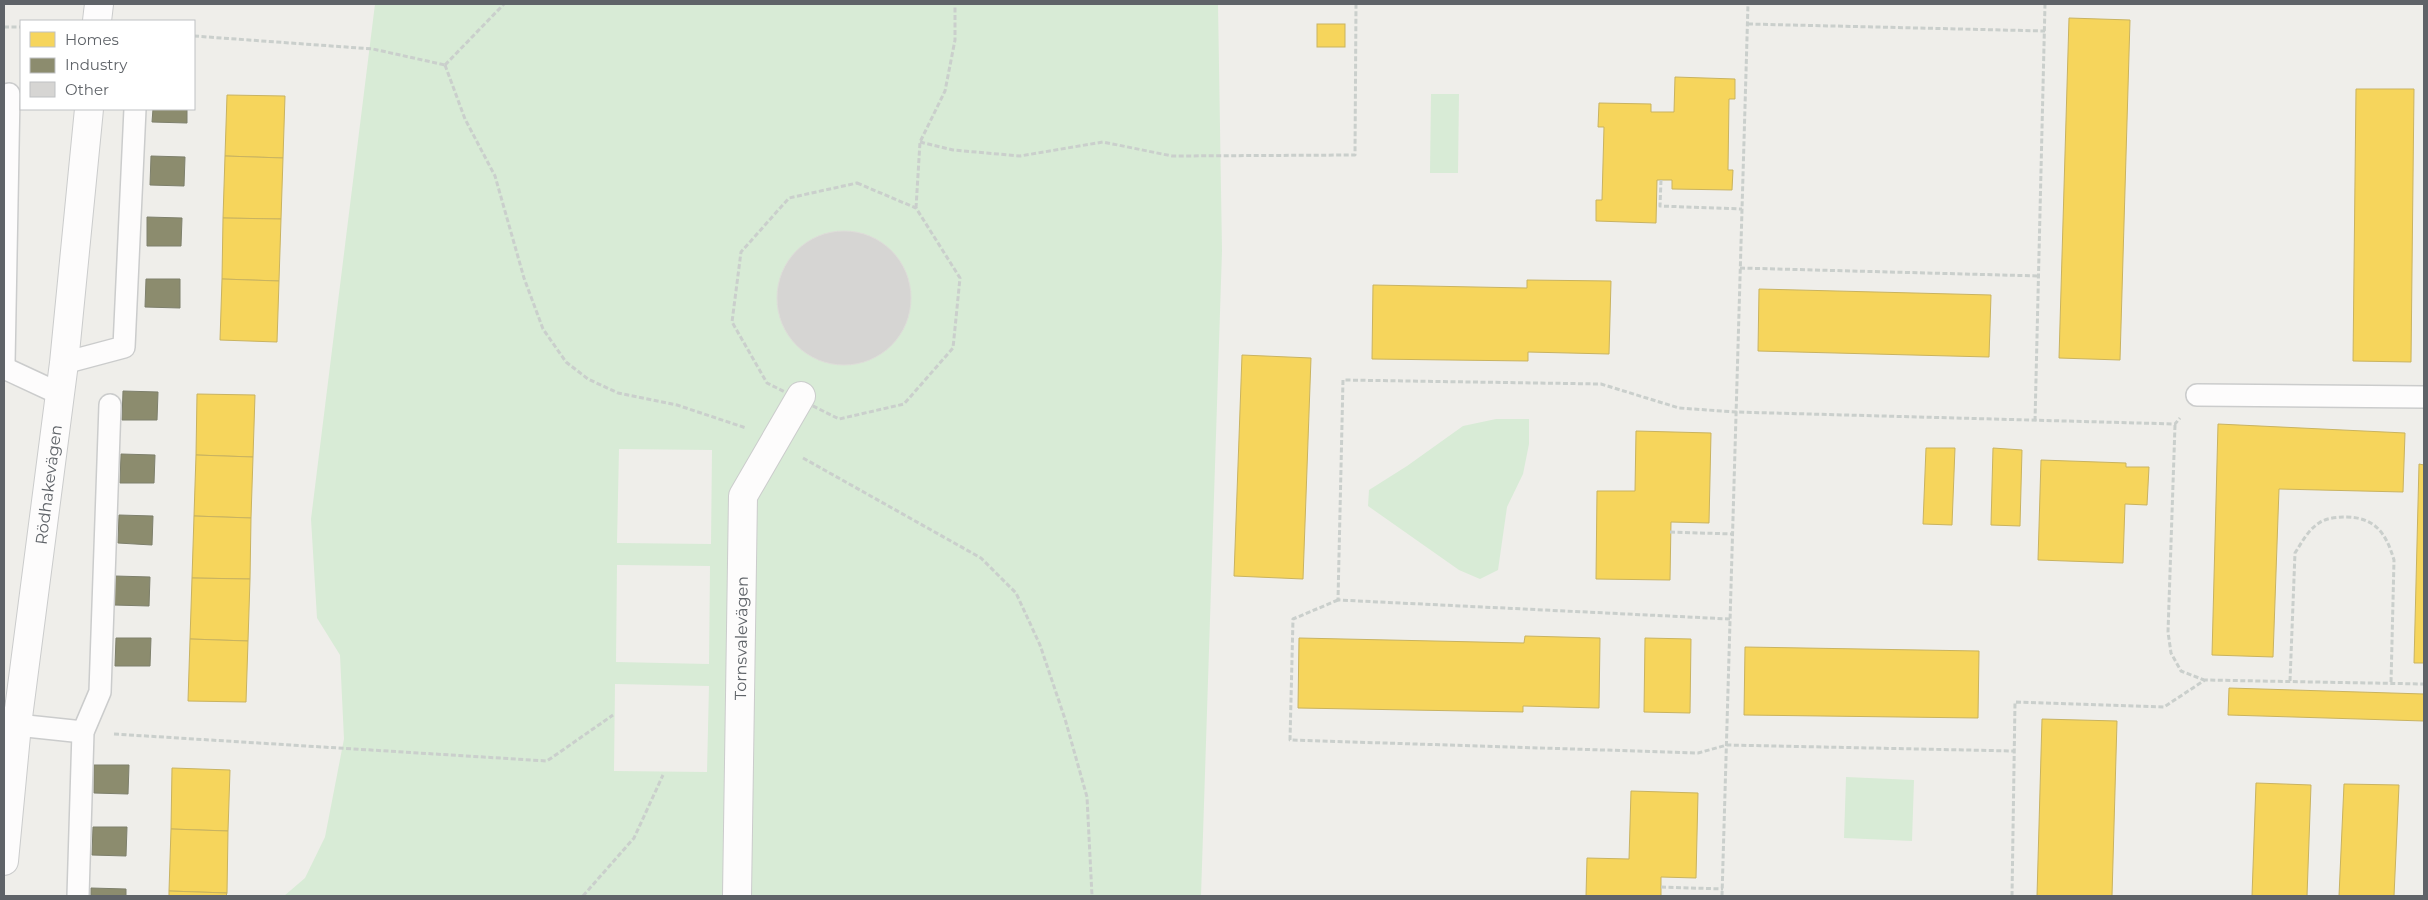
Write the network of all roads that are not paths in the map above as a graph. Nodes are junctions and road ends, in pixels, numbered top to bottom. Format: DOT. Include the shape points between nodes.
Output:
graph roads {
  1 [pos="99,4"];
  2 [pos="97,20"];
  3 [pos="9,94"];
  4 [pos="89,110"];
  5 [pos="135,110"];
  6 [pos="4,363"];
  7 [pos="64,363"];
  8 [pos="4,368"];
  9 [pos="60,394"];
  10 [pos="2197,396"];
  11 [pos="2424,397"];
  12 [pos="799,398"];
  13 [pos="110,405"];
  14 [pos="10,721"];
  15 [pos="83,732"];
  16 [pos="4,861"];
  17 [pos="78,896"];
  18 [pos="737,896"];
  1 -- 2 [label="street"];
  3 -- 6 [label="lane"];
  4 -- 7 [label="street, Rödhakevägen"];
  5 -- 7 [label="lane" via="124,347"];
  7 -- 9 [label="street, Rödhakevägen"];
  8 -- 9 [label="lane"];
  9 -- 14 [label="street, Rödhakevägen"];
  10 -- 11 [label="lane"];
  12 -- 18 [label="street, Tornsvalevägen" via="743,496"];
  13 -- 15 [label="lane" via="100,692"];
  14 -- 15 [label="lane"];
  14 -- 16 [label="street, Rödhakevägen"];
  15 -- 17 [label="lane"];
}
